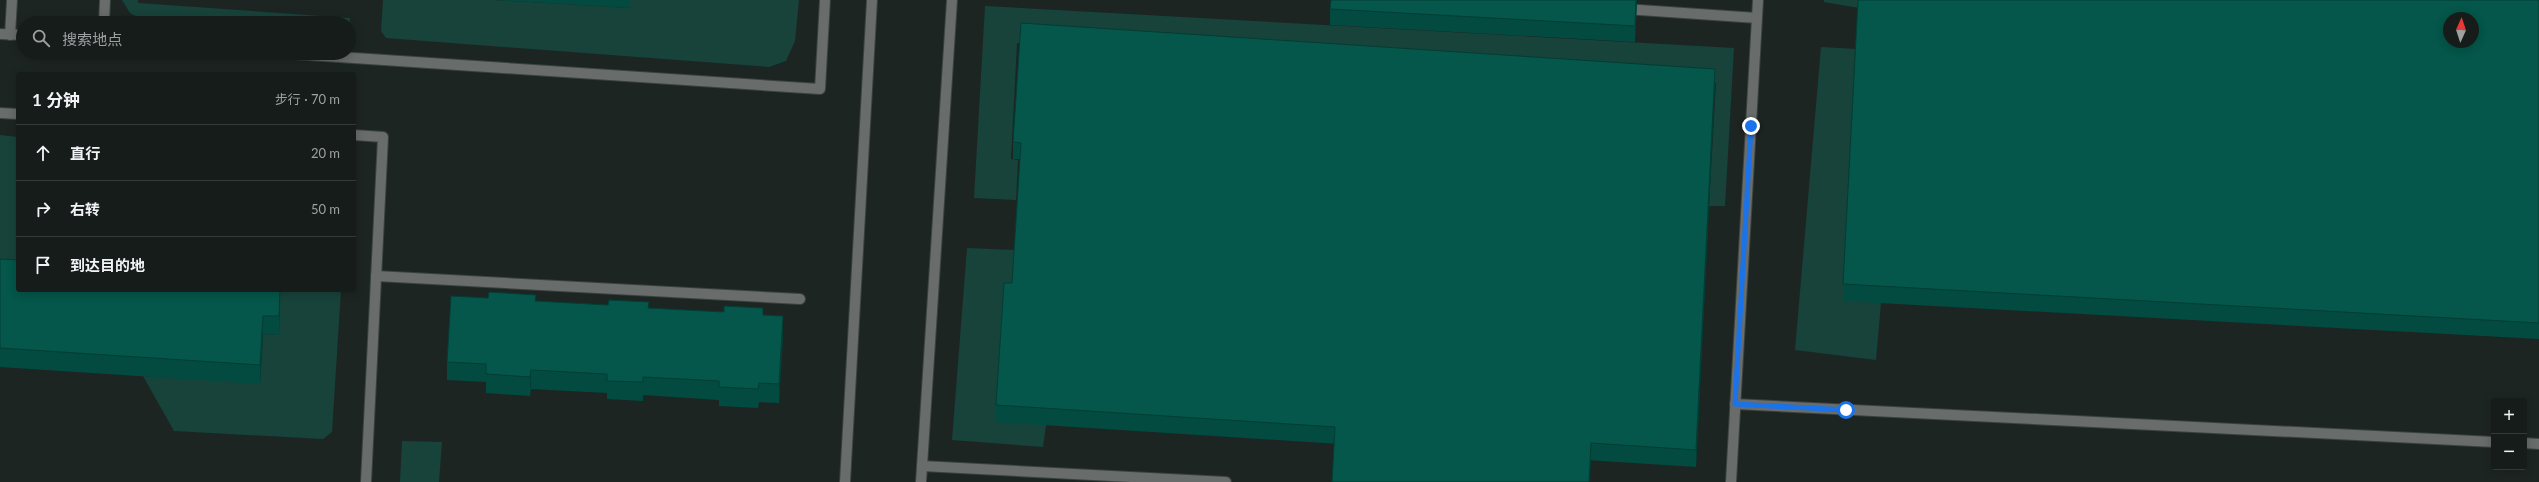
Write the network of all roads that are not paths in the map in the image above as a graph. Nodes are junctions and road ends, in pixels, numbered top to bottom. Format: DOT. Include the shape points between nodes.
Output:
graph roads {
  1 [pos="12,0"];
  2 [pos="105,0"];
  3 [pos="825,0"];
  4 [pos="872,0"];
  5 [pos="952,0"];
  6 [pos="1758,0"];
  7 [pos="1613,9"];
  8 [pos="104,16"];
  9 [pos="1757,18"];
  10 [pos="0,34"];
  11 [pos="10,35"];
  12 [pos="16,35"];
  13 [pos="356,58"];
  14 [pos="0,113"];
  15 [pos="16,114"];
  16 [pos="356,135"];
  17 [pos="376,276"];
  18 [pos="800,299"];
  19 [pos="1735,404"];
  20 [pos="2491,442"];
  21 [pos="2527,443"];
  22 [pos="2539,444"];
  23 [pos="922,466"];
  24 [pos="366,482"];
  25 [pos="845,482"];
  26 [pos="921,482"];
  27 [pos="1226,482"];
  28 [pos="1731,482"];
  1 -- 11 [label="street"];
  2 -- 8 [label="street"];
  3 -- 13 [label="street" via="820,89"];
  4 -- 25 [label="street"];
  5 -- 23 [label="street"];
  6 -- 9 [label="street"];
  7 -- 9 [label="street"];
  9 -- 19 [label="street"];
  10 -- 11 [label="street"];
  11 -- 12 [label="street"];
  14 -- 15 [label="street"];
  16 -- 17 [label="street" via="383,137"];
  17 -- 18 [label="street"];
  17 -- 24 [label="street"];
  19 -- 20 [label="street"];
  19 -- 28 [label="street"];
  21 -- 22 [label="street"];
  23 -- 26 [label="street"];
  23 -- 27 [label="street"];
}
